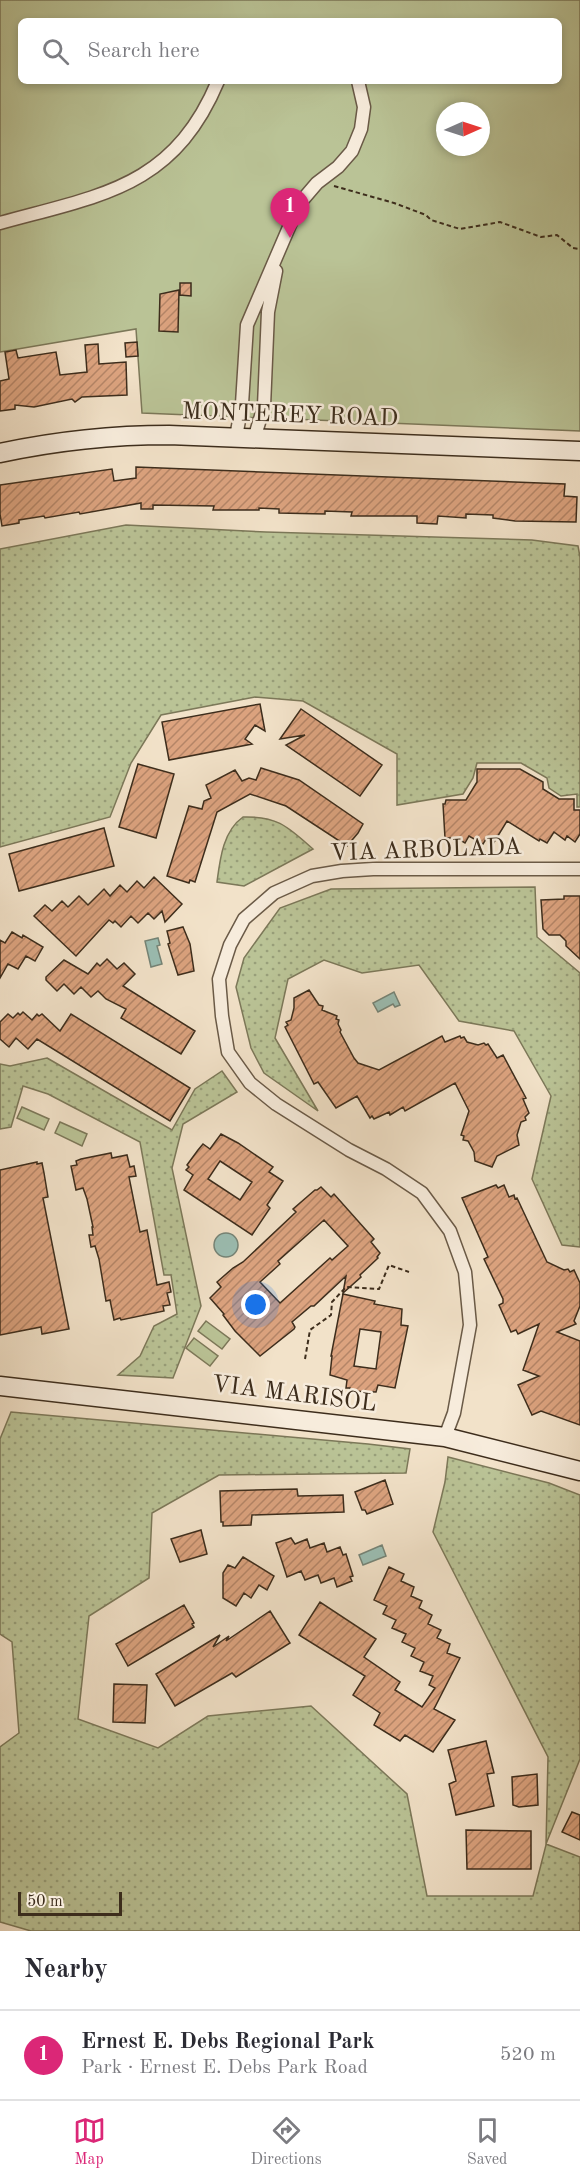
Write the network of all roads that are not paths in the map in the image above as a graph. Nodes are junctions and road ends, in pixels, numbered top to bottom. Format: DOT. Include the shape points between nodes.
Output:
graph roads {
  1 [pos="217,84"];
  2 [pos="359,84"];
  3 [pos="299,204"];
  4 [pos="0,223"];
  5 [pos="247,325"];
  6 [pos="267,325"];
  7 [pos="236,437"];
  8 [pos="255,439"];
  9 [pos="580,451"];
  10 [pos="0,453"];
  11 [pos="580,869"];
  12 [pos="0,1386"];
  13 [pos="445,1437"];
  14 [pos="580,1471"];
  1 -- 4 [label="street" via="199,121 159,165 102,194"];
  2 -- 3 [label="street" via="364,107 352,151"];
  3 -- 5 [label="street"];
  3 -- 6 [label="street" via="293,231 275,274"];
  5 -- 6 [label="street"];
  5 -- 7 [label="street"];
  6 -- 8 [label="street" via="264,406"];
  7 -- 8 [label="street, MONTEREY ROAD"];
  7 -- 10 [label="street, MONTEREY ROAD" via="122,435"];
  8 -- 9 [label="street, MONTEREY ROAD"];
  11 -- 13 [label="street, VIA ARBOLADA" via="373,869 312,876 274,893 244,919 219,979 228,1052 250,1083 276,1104 422,1193 450,1231 465,1272 470,1325 454,1413"];
  12 -- 13 [label="street, VIA MARISOL"];
  13 -- 14 [label="street, VIA MARISOL"];
}
